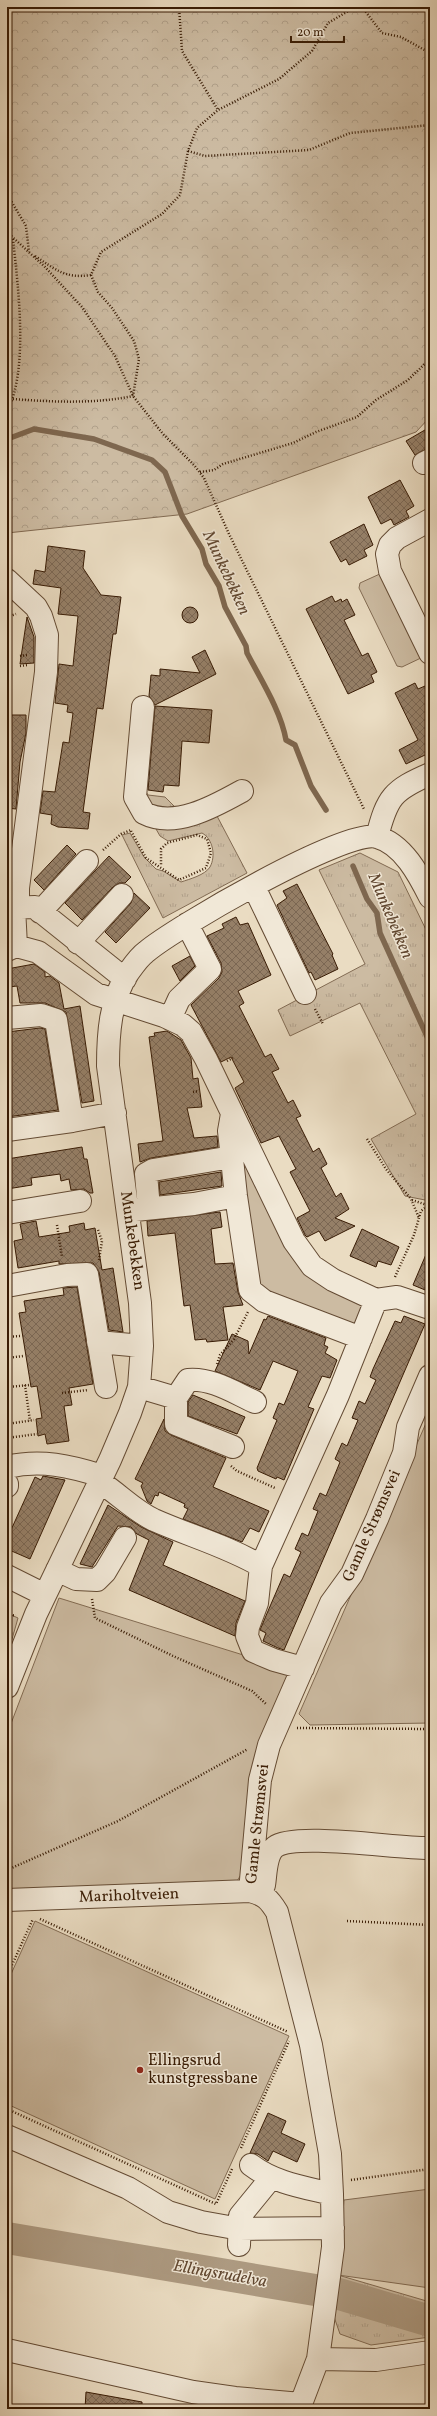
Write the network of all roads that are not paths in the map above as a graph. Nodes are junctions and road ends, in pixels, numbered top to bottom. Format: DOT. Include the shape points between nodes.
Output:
graph roads {
  1 [pos="430,520"];
  2 [pos="7,580"];
  3 [pos="430,653"];
  4 [pos="143,707"];
  5 [pos="430,774"];
  6 [pos="242,792"];
  7 [pos="377,837"];
  8 [pos="87,861"];
  9 [pos="427,883"];
  10 [pos="254,887"];
  11 [pos="122,894"];
  12 [pos="13,907"];
  13 [pos="40,912"];
  14 [pos="187,924"];
  15 [pos="78,943"];
  16 [pos="11,948"];
  17 [pos="125,979"];
  18 [pos="305,993"];
  19 [pos="116,1001"];
  20 [pos="7,1018"];
  21 [pos="170,1019"];
  22 [pos="114,1113"];
  23 [pos="232,1114"];
  24 [pos="72,1121"];
  25 [pos="7,1130"];
  26 [pos="232,1157"];
  27 [pos="236,1196"];
  28 [pos="80,1201"];
  29 [pos="150,1208"];
  30 [pos="128,1211"];
  31 [pos="7,1213"];
  32 [pos="7,1286"];
  33 [pos="381,1300"];
  34 [pos="430,1308"];
  35 [pos="361,1338"];
  36 [pos="98,1342"];
  37 [pos="142,1346"];
  38 [pos="430,1376"];
  39 [pos="106,1387"];
  40 [pos="139,1387"];
  41 [pos="176,1398"];
  42 [pos="255,1402"];
  43 [pos="233,1447"];
  44 [pos="7,1467"];
  45 [pos="101,1479"];
  46 [pos="125,1538"];
  47 [pos="261,1566"];
  48 [pos="57,1570"];
  49 [pos="7,1576"];
  50 [pos="45,1595"];
  51 [pos="303,1668"];
  52 [pos="7,1687"];
  53 [pos="430,1848"];
  54 [pos="256,1893"];
  55 [pos="7,1900"];
  56 [pos="7,2136"];
  57 [pos="241,2160"];
  58 [pos="271,2178"];
  59 [pos="332,2190"];
  60 [pos="332,2228"];
  61 [pos="240,2237"];
  62 [pos="7,2350"];
  63 [pos="430,2352"];
  64 [pos="318,2359"];
  65 [pos="235,2404"];
  66 [pos="300,2406"];
  1 -- 3 [label="street" via="396,538 387,554 390,571"];
  2 -- 12 [label="street" via="36,607 42,616 46,635 46,672 18,888"];
  4 -- 6 [label="street" via="135,798 144,813 163,819 180,817 212,807"];
  5 -- 7 [label="street" via="401,788 390,798"];
  7 -- 9 [label="street" via="391,844"];
  7 -- 10 [label="street, Munkebekken" via="356,838 280,863"];
  8 -- 13 [label="street"];
  10 -- 14 [label="street, Munkebekken"];
  10 -- 18 [label="street"];
  11 -- 15 [label="street"];
  12 -- 13 [label="street" via="35,908"];
  12 -- 16 [label="street"];
  13 -- 15 [label="street"];
  14 -- 17 [label="street, Munkebekken" via="145,952"];
  14 -- 21 [label="street" via="210,969 179,999"];
  15 -- 17 [label="street"];
  16 -- 19 [label="street" via="38,952 96,994"];
  17 -- 19 [label="street, Munkebekken"];
  19 -- 21 [label="street"];
  19 -- 22 [label="street, Munkebekken" via="108,1034 108,1066"];
  20 -- 24 [label="street" via="42,1015 56,1020"];
  21 -- 23 [label="street" via="191,1032"];
  22 -- 24 [label="street"];
  22 -- 30 [label="street, Munkebekken"];
  23 -- 26 [label="street" via="229,1131"];
  23 -- 33 [label="street" via="302,1255 322,1274"];
  24 -- 25 [label="street"];
  26 -- 27 [label="street"];
  26 -- 29 [label="street" via="146,1174"];
  27 -- 29 [label="street" via="194,1204"];
  27 -- 35 [label="street" via="250,1290 255,1295 345,1334"];
  28 -- 31 [label="street"];
  29 -- 30 [label="street"];
  30 -- 37 [label="street, Munkebekken" via="139,1296"];
  32 -- 36 [label="street" via="87,1274"];
  33 -- 34 [label="street" via="397,1297"];
  33 -- 35 [label="street"];
  35 -- 47 [label="street"];
  36 -- 37 [label="street"];
  36 -- 39 [label="street"];
  37 -- 40 [label="street, Munkebekken"];
  38 -- 51 [label="street, Gamle Strømsvei" via="408,1427 404,1453 377,1519 352,1574 331,1603"];
  40 -- 41 [label="street"];
  40 -- 45 [label="street, Munkebekken"];
  41 -- 42 [label="street" via="188,1380 200,1379 211,1381"];
  41 -- 43 [label="street" via="176,1424"];
  44 -- 45 [label="street" via="46,1462"];
  45 -- 47 [label="street" via="131,1507 238,1553"];
  45 -- 48 [label="street, Munkebekken"];
  46 -- 48 [label="street" via="106,1572 99,1579 76,1579"];
  47 -- 51 [label="street" via="257,1603 248,1627 249,1646 263,1656"];
  48 -- 50 [label="street, Munkebekken"];
  49 -- 50 [label="street"];
  50 -- 52 [label="street, Munkebekken"];
  51 -- 54 [label="street, Gamle Strømsvei" via="273,1736 260,1780"];
  53 -- 54 [label="street" via="285,1842 274,1848 268,1857"];
  54 -- 55 [label="street, Mariholtveien"];
  54 -- 59 [label="street, Gamle Strømsvei" via="277,1912 283,1929 311,2045 330,2154"];
  56 -- 61 [label="street" via="128,2188 168,2212"];
  57 -- 58 [label="street"];
  58 -- 59 [label="street"];
  58 -- 61 [label="street" via="240,2216"];
  59 -- 60 [label="street, Gamle Strømsvei"];
  60 -- 61 [label="street"];
  60 -- 64 [label="street, Gamle Strømsvei" via="330,2274"];
  62 -- 65 [label="street"];
  63 -- 64 [label="street" via="376,2360"];
  64 -- 66 [label="street, Gamle Strømsvei"];
  65 -- 66 [label="street"];
}
